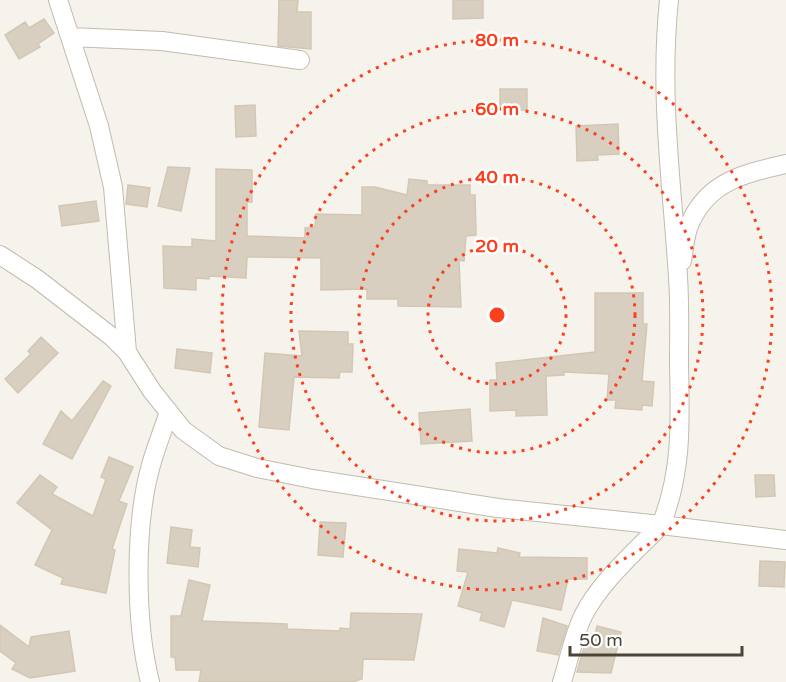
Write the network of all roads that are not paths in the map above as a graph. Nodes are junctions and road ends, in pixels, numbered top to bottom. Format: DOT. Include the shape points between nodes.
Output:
graph roads {
  1 [pos="58,0"];
  2 [pos="669,0"];
  3 [pos="70,37"];
  4 [pos="300,60"];
  5 [pos="786,164"];
  6 [pos="0,255"];
  7 [pos="678,278"];
  8 [pos="127,352"];
  9 [pos="169,412"];
  10 [pos="661,525"];
  11 [pos="786,540"];
  12 [pos="150,682"];
  13 [pos="562,682"];
  1 -- 3 [label="street"];
  2 -- 7 [label="street" via="664,109"];
  3 -- 4 [label="street" via="162,41"];
  3 -- 8 [label="street" via="99,126 113,187"];
  5 -- 7 [label="street" via="741,174 711,192 690,221"];
  6 -- 8 [label="street" via="37,279"];
  7 -- 10 [label="street" via="680,438 674,493"];
  8 -- 9 [label="street"];
  9 -- 10 [label="street" via="183,430 212,452 257,468 498,508"];
  9 -- 12 [label="street" via="150,467 142,522 141,626"];
  10 -- 11 [label="street"];
  10 -- 13 [label="street" via="599,592 584,614"];
}
